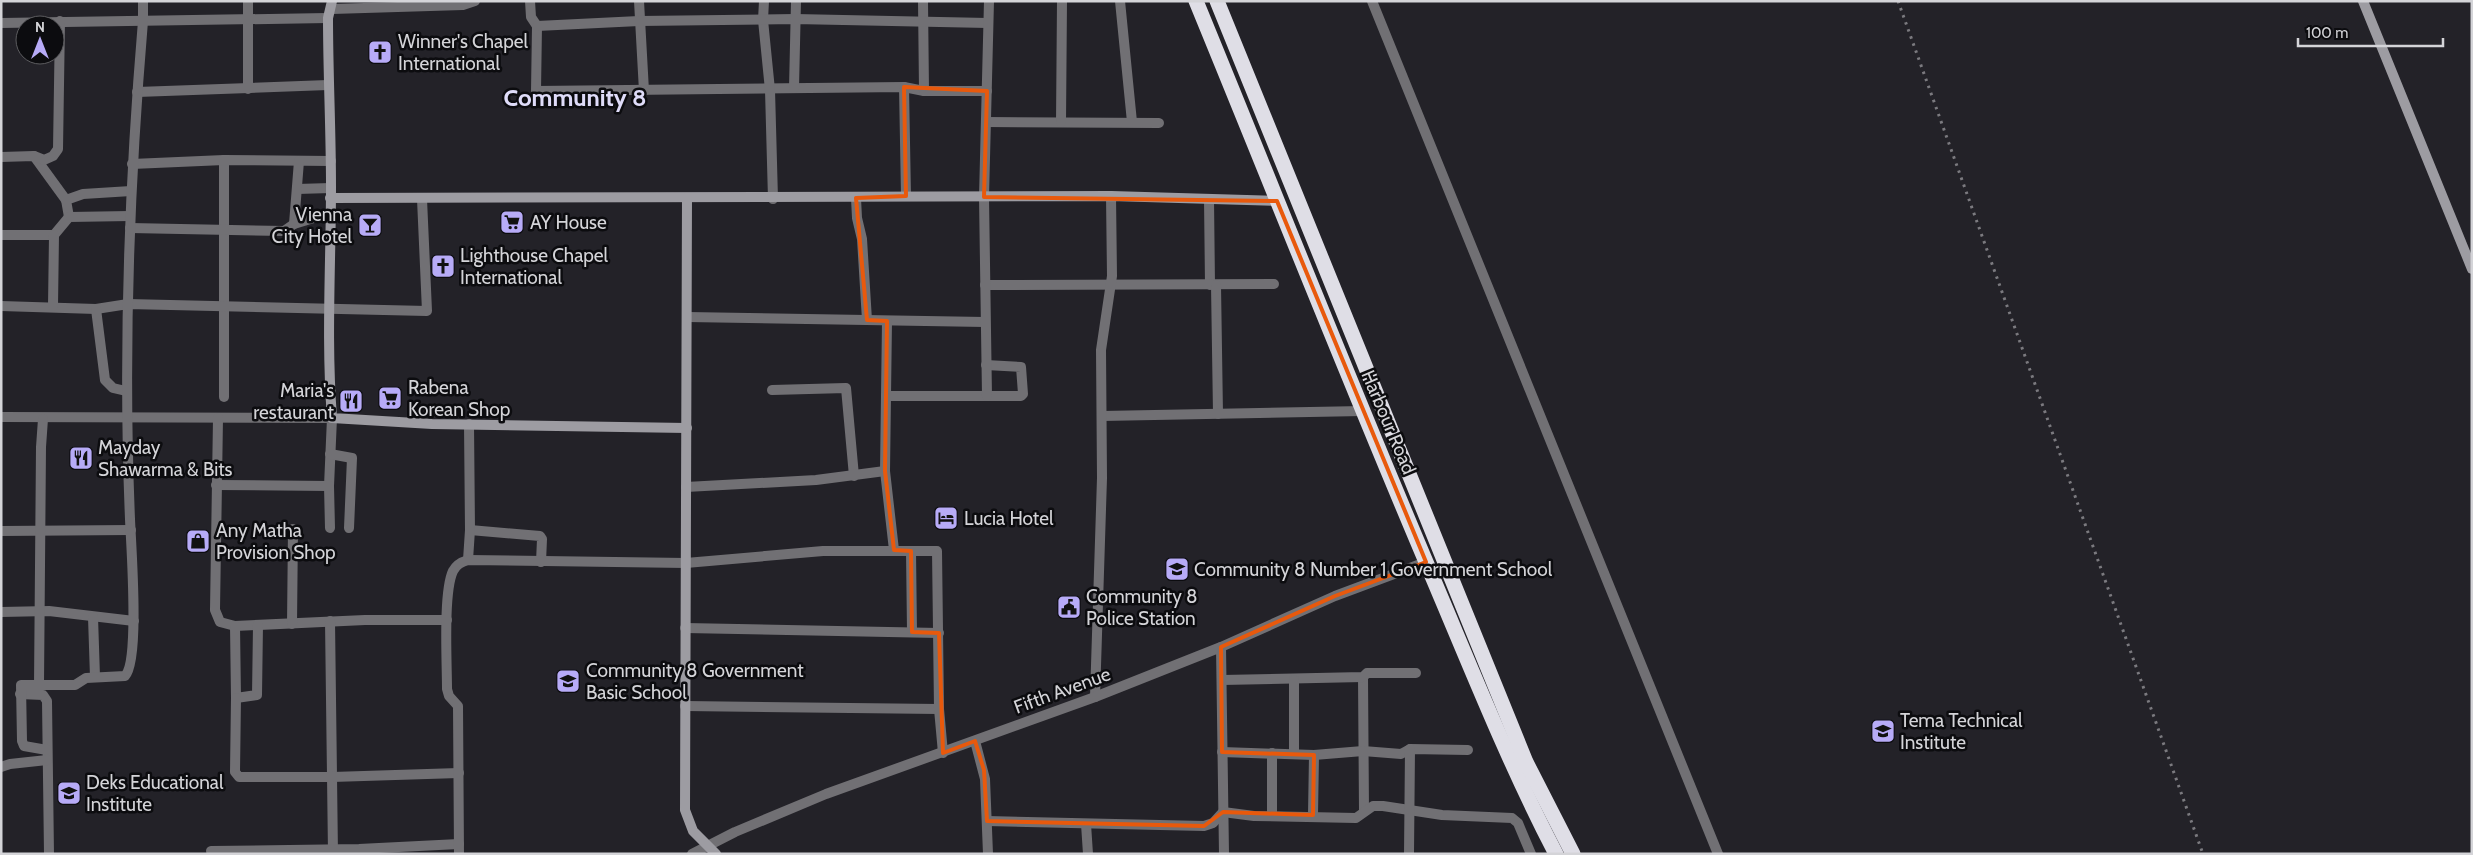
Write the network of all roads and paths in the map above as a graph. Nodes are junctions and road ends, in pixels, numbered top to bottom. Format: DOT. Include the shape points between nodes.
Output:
graph roads {
  1 [pos="143,1"];
  2 [pos="248,1"];
  3 [pos="475,1"];
  4 [pos="530,1"];
  5 [pos="639,1"];
  6 [pos="764,1"];
  7 [pos="796,1"];
  8 [pos="923,1"];
  9 [pos="990,1"];
  10 [pos="1062,1"];
  11 [pos="1120,1"];
  12 [pos="1196,1"];
  13 [pos="1217,1"];
  14 [pos="1372,1"];
  15 [pos="2363,1"];
  16 [pos="331,10"];
  17 [pos="795,19"];
  18 [pos="249,20"];
  19 [pos="763,20"];
  20 [pos="923,20"];
  21 [pos="143,21"];
  22 [pos="639,21"];
  23 [pos="65,22"];
  24 [pos="1,23"];
  25 [pos="15,23"];
  26 [pos="988,23"];
  27 [pos="537,26"];
  28 [pos="59,65"];
  29 [pos="328,85"];
  30 [pos="904,87"];
  31 [pos="794,88"];
  32 [pos="248,89"];
  33 [pos="770,90"];
  34 [pos="644,91"];
  35 [pos="924,91"];
  36 [pos="987,91"];
  37 [pos="137,92"];
  38 [pos="986,122"];
  39 [pos="1061,122"];
  40 [pos="1132,122"];
  41 [pos="1159,123"];
  42 [pos="34,156"];
  43 [pos="1,157"];
  44 [pos="224,160"];
  45 [pos="299,161"];
  46 [pos="331,162"];
  47 [pos="132,164"];
  48 [pos="297,189"];
  49 [pos="130,191"];
  50 [pos="331,193"];
  51 [pos="906,196"];
  52 [pos="1111,196"];
  53 [pos="984,197"];
  54 [pos="687,198"];
  55 [pos="856,198"];
  56 [pos="422,199"];
  57 [pos="773,199"];
  58 [pos="1209,199"];
  59 [pos="66,200"];
  60 [pos="1277,201"];
  61 [pos="330,213"];
  62 [pos="130,216"];
  63 [pos="69,217"];
  64 [pos="294,224"];
  65 [pos="130,228"];
  66 [pos="225,230"];
  67 [pos="1,235"];
  68 [pos="54,235"];
  69 [pos="2472,269"];
  70 [pos="1274,284"];
  71 [pos="985,285"];
  72 [pos="1111,285"];
  73 [pos="1213,285"];
  74 [pos="128,304"];
  75 [pos="1,306"];
  76 [pos="53,306"];
  77 [pos="225,307"];
  78 [pos="328,308"];
  79 [pos="96,309"];
  80 [pos="687,317"];
  81 [pos="867,320"];
  82 [pos="886,321"];
  83 [pos="985,322"];
  84 [pos="986,365"];
  85 [pos="772,390"];
  86 [pos="126,391"];
  87 [pos="886,396"];
  88 [pos="987,396"];
  89 [pos="224,397"];
  90 [pos="1362,411"];
  91 [pos="1218,414"];
  92 [pos="1102,416"];
  93 [pos="1,417"];
  94 [pos="129,418"];
  95 [pos="218,418"];
  96 [pos="332,418"];
  97 [pos="43,419"];
  98 [pos="469,424"];
  99 [pos="687,428"];
  100 [pos="330,454"];
  101 [pos="885,471"];
  102 [pos="854,476"];
  103 [pos="216,486"];
  104 [pos="329,486"];
  105 [pos="686,487"];
  106 [pos="330,528"];
  107 [pos="349,528"];
  108 [pos="293,529"];
  109 [pos="1,530"];
  110 [pos="130,530"];
  111 [pos="470,530"];
  112 [pos="41,531"];
  113 [pos="894,550"];
  114 [pos="910,551"];
  115 [pos="468,560"];
  116 [pos="541,562"];
  117 [pos="1426,562"];
  118 [pos="686,563"];
  119 [pos="39,611"];
  120 [pos="1,612"];
  121 [pos="93,617"];
  122 [pos="447,620"];
  123 [pos="134,621"];
  124 [pos="330,621"];
  125 [pos="292,624"];
  126 [pos="258,625"];
  127 [pos="236,626"];
  128 [pos="685,628"];
  129 [pos="912,632"];
  130 [pos="939,633"];
  131 [pos="1221,647"];
  132 [pos="1416,673"];
  133 [pos="95,677"];
  134 [pos="1364,677"];
  135 [pos="1222,680"];
  136 [pos="1294,680"];
  137 [pos="39,685"];
  138 [pos="20,694"];
  139 [pos="1095,697"];
  140 [pos="236,698"];
  141 [pos="685,706"];
  142 [pos="939,709"];
  143 [pos="975,741"];
  144 [pos="1410,749"];
  145 [pos="1468,750"];
  146 [pos="1363,751"];
  147 [pos="1222,752"];
  148 [pos="943,753"];
  149 [pos="1272,753"];
  150 [pos="1294,753"];
  151 [pos="48,755"];
  152 [pos="1314,755"];
  153 [pos="1,767"];
  154 [pos="459,773"];
  155 [pos="332,777"];
  156 [pos="1410,810"];
  157 [pos="1364,811"];
  158 [pos="1223,812"];
  159 [pos="1313,815"];
  160 [pos="1272,816"];
  161 [pos="987,821"];
  162 [pos="1086,824"];
  163 [pos="459,849"];
  164 [pos="211,850"];
  165 [pos="333,851"];
  166 [pos="712,851"];
  167 [pos="49,854"];
  168 [pos="692,854"];
  169 [pos="988,854"];
  170 [pos="1088,854"];
  171 [pos="1224,854"];
  172 [pos="1410,854"];
  173 [pos="1531,854"];
  174 [pos="1556,854"];
  175 [pos="1573,854"];
  176 [pos="1718,854"];
  1 -- 21 [label="street"];
  2 -- 18 [label="street"];
  3 -- 16 [label="street" via="463,5"];
  4 -- 27 [label="street" via="531,17"];
  5 -- 22 [label="street"];
  6 -- 19 [label="street"];
  7 -- 17 [label="street"];
  8 -- 20 [label="street"];
  9 -- 26 [label="street"];
  10 -- 39 [label="street"];
  11 -- 40 [label="street"];
  12 -- 60 [label="highway, Harbour Road"];
  13 -- 175 [label="highway, Harbour Road" via="1526,762"];
  14 -- 176 [label="street"];
  15 -- 69 [label="street"];
  16 -- 18 [label="street"];
  16 -- 29 [label="street"];
  17 -- 19 [label="street"];
  17 -- 20 [label="street"];
  17 -- 31 [label="street"];
  18 -- 21 [label="street"];
  18 -- 32 [label="street"];
  19 -- 22 [label="street"];
  19 -- 33 [label="street"];
  20 -- 26 [label="street"];
  20 -- 35 [label="street"];
  21 -- 23 [label="street"];
  21 -- 37 [label="street"];
  22 -- 27 [label="street"];
  22 -- 34 [label="street"];
  24 -- 25 [label="street"];
  26 -- 36 [label="street"];
  27 -- 34 [label="street" via="536,91"];
  28 -- 42 [label="street" via="58,149 44,160"];
  29 -- 32 [label="street"];
  29 -- 46 [label="street"];
  30 -- 31 [label="street"];
  30 -- 35 [label="street"];
  30 -- 51 [label="street"];
  31 -- 33 [label="street"];
  32 -- 37 [label="street"];
  33 -- 34 [label="street"];
  33 -- 57 [label="street"];
  35 -- 36 [label="street"];
  36 -- 38 [label="street"];
  37 -- 47 [label="street"];
  38 -- 39 [label="street"];
  38 -- 53 [label="street"];
  39 -- 40 [label="street"];
  40 -- 41 [label="street"];
  42 -- 43 [label="street"];
  42 -- 59 [label="street"];
  44 -- 45 [label="street"];
  44 -- 47 [label="street"];
  44 -- 66 [label="street"];
  45 -- 46 [label="street"];
  45 -- 48 [label="street"];
  46 -- 50 [label="street"];
  47 -- 49 [label="street"];
  48 -- 50 [label="street"];
  48 -- 64 [label="street"];
  49 -- 59 [label="street" via="83,194"];
  49 -- 62 [label="street"];
  50 -- 56 [label="street"];
  50 -- 61 [label="street"];
  51 -- 53 [label="street"];
  51 -- 55 [label="street"];
  52 -- 53 [label="street"];
  52 -- 58 [label="street"];
  52 -- 72 [label="street"];
  53 -- 71 [label="street"];
  54 -- 56 [label="street"];
  54 -- 57 [label="street"];
  54 -- 80 [label="street"];
  55 -- 57 [label="street"];
  55 -- 81 [label="street"];
  56 -- 78 [label="street" via="427,311"];
  58 -- 60 [label="street"];
  58 -- 73 [label="street"];
  59 -- 63 [label="street"];
  60 -- 90 [label="highway, Harbour Road"];
  61 -- 64 [label="street"];
  61 -- 78 [label="street"];
  62 -- 63 [label="street"];
  62 -- 65 [label="street"];
  63 -- 68 [label="street"];
  64 -- 66 [label="street" via="284,231"];
  65 -- 66 [label="street"];
  65 -- 74 [label="street"];
  66 -- 77 [label="street"];
  67 -- 68 [label="street"];
  68 -- 76 [label="street"];
  70 -- 73 [label="street"];
  71 -- 72 [label="street"];
  71 -- 83 [label="street"];
  72 -- 73 [label="street"];
  72 -- 92 [label="street" via="1101,350"];
  73 -- 91 [label="street"];
  74 -- 77 [label="street"];
  74 -- 79 [label="street"];
  74 -- 86 [label="street"];
  75 -- 76 [label="street"];
  76 -- 79 [label="street"];
  77 -- 78 [label="street"];
  77 -- 89 [label="street"];
  78 -- 96 [label="street"];
  79 -- 86 [label="street" via="105,380 113,388"];
  80 -- 81 [label="street"];
  80 -- 99 [label="street"];
  81 -- 82 [label="street"];
  82 -- 83 [label="street"];
  82 -- 87 [label="street"];
  83 -- 84 [label="street"];
  84 -- 88 [label="street"];
  84 -- 88 [label="street" via="1021,367 1024,392 1021,396"];
  85 -- 102 [label="street" via="846,388"];
  86 -- 94 [label="street"];
  87 -- 88 [label="street"];
  87 -- 101 [label="street"];
  90 -- 91 [label="street"];
  90 -- 117 [label="highway, Harbour Road"];
  91 -- 92 [label="street"];
  92 -- 139 [label="street"];
  93 -- 97 [label="street"];
  94 -- 95 [label="street"];
  94 -- 97 [label="street"];
  94 -- 110 [label="street"];
  95 -- 96 [label="street"];
  95 -- 103 [label="street"];
  96 -- 98 [label="street"];
  96 -- 100 [label="street"];
  97 -- 112 [label="street"];
  98 -- 99 [label="street"];
  98 -- 111 [label="street"];
  99 -- 105 [label="street"];
  100 -- 104 [label="street"];
  100 -- 107 [label="street" via="352,458"];
  101 -- 102 [label="street"];
  101 -- 113 [label="street"];
  102 -- 105 [label="street"];
  103 -- 104 [label="street"];
  103 -- 127 [label="street" via="215,610 220,622"];
  104 -- 106 [label="street"];
  105 -- 118 [label="street"];
  108 -- 125 [label="street"];
  109 -- 112 [label="street"];
  110 -- 112 [label="street"];
  110 -- 123 [label="street"];
  111 -- 115 [label="street"];
  111 -- 116 [label="street" via="540,536"];
  112 -- 119 [label="street"];
  113 -- 114 [label="street"];
  113 -- 118 [label="street" via="823,551"];
  114 -- 129 [label="street"];
  114 -- 130 [label="street" via="936,550"];
  115 -- 116 [label="street"];
  115 -- 122 [label="street" via="460,562 453,570 449,582"];
  116 -- 118 [label="street"];
  117 -- 131 [label="street, Fifth Avenue" via="1335,596"];
  117 -- 174 [label="highway, Harbour Road" via="1528,798"];
  118 -- 128 [label="street"];
  119 -- 120 [label="street"];
  119 -- 121 [label="street"];
  119 -- 137 [label="street"];
  121 -- 123 [label="street"];
  121 -- 133 [label="street"];
  122 -- 124 [label="street"];
  122 -- 154 [label="street" via="447,689 458,706"];
  123 -- 133 [label="street" via="129,672 125,676"];
  124 -- 125 [label="street"];
  124 -- 155 [label="street"];
  125 -- 126 [label="street"];
  126 -- 127 [label="street"];
  126 -- 140 [label="street" via="258,695"];
  127 -- 140 [label="street"];
  128 -- 129 [label="street"];
  128 -- 141 [label="street"];
  129 -- 130 [label="street"];
  130 -- 142 [label="street"];
  131 -- 135 [label="street"];
  131 -- 139 [label="street, Fifth Avenue"];
  132 -- 134 [label="street" via="1367,673"];
  133 -- 137 [label="street" via="75,685"];
  134 -- 136 [label="street"];
  134 -- 146 [label="street"];
  135 -- 136 [label="street"];
  135 -- 147 [label="street"];
  136 -- 150 [label="street"];
  137 -- 138 [label="street" via="21,685"];
  138 -- 151 [label="street" via="24,746"];
  138 -- 151 [label="street" via="46,697"];
  139 -- 143 [label="street, Fifth Avenue"];
  140 -- 155 [label="street" via="236,775"];
  141 -- 142 [label="street"];
  141 -- 166 [label="street" via="685,810 693,831"];
  142 -- 148 [label="street"];
  143 -- 148 [label="street, Fifth Avenue"];
  143 -- 161 [label="street" via="984,770"];
  144 -- 145 [label="street"];
  144 -- 146 [label="street" via="1401,754"];
  144 -- 156 [label="street"];
  146 -- 152 [label="street"];
  146 -- 157 [label="street"];
  147 -- 149 [label="street"];
  147 -- 158 [label="street"];
  148 -- 166 [label="street, Fifth Avenue" via="826,794 735,832"];
  149 -- 150 [label="street"];
  149 -- 160 [label="street"];
  150 -- 152 [label="street"];
  151 -- 153 [label="street"];
  151 -- 167 [label="street"];
  152 -- 159 [label="street"];
  154 -- 155 [label="street"];
  154 -- 163 [label="street"];
  155 -- 165 [label="street"];
  156 -- 157 [label="street" via="1373,806"];
  156 -- 172 [label="street"];
  156 -- 173 [label="street" via="1512,818 1518,823"];
  157 -- 159 [label="street" via="1356,818"];
  158 -- 160 [label="street"];
  158 -- 162 [label="street" via="1213,823 1204,826"];
  158 -- 171 [label="street"];
  159 -- 160 [label="street"];
  161 -- 162 [label="street"];
  161 -- 169 [label="street"];
  162 -- 170 [label="street"];
  163 -- 165 [label="street"];
  164 -- 165 [label="street"];
  166 -- 168 [label="street, Fifth Avenue"];
}
